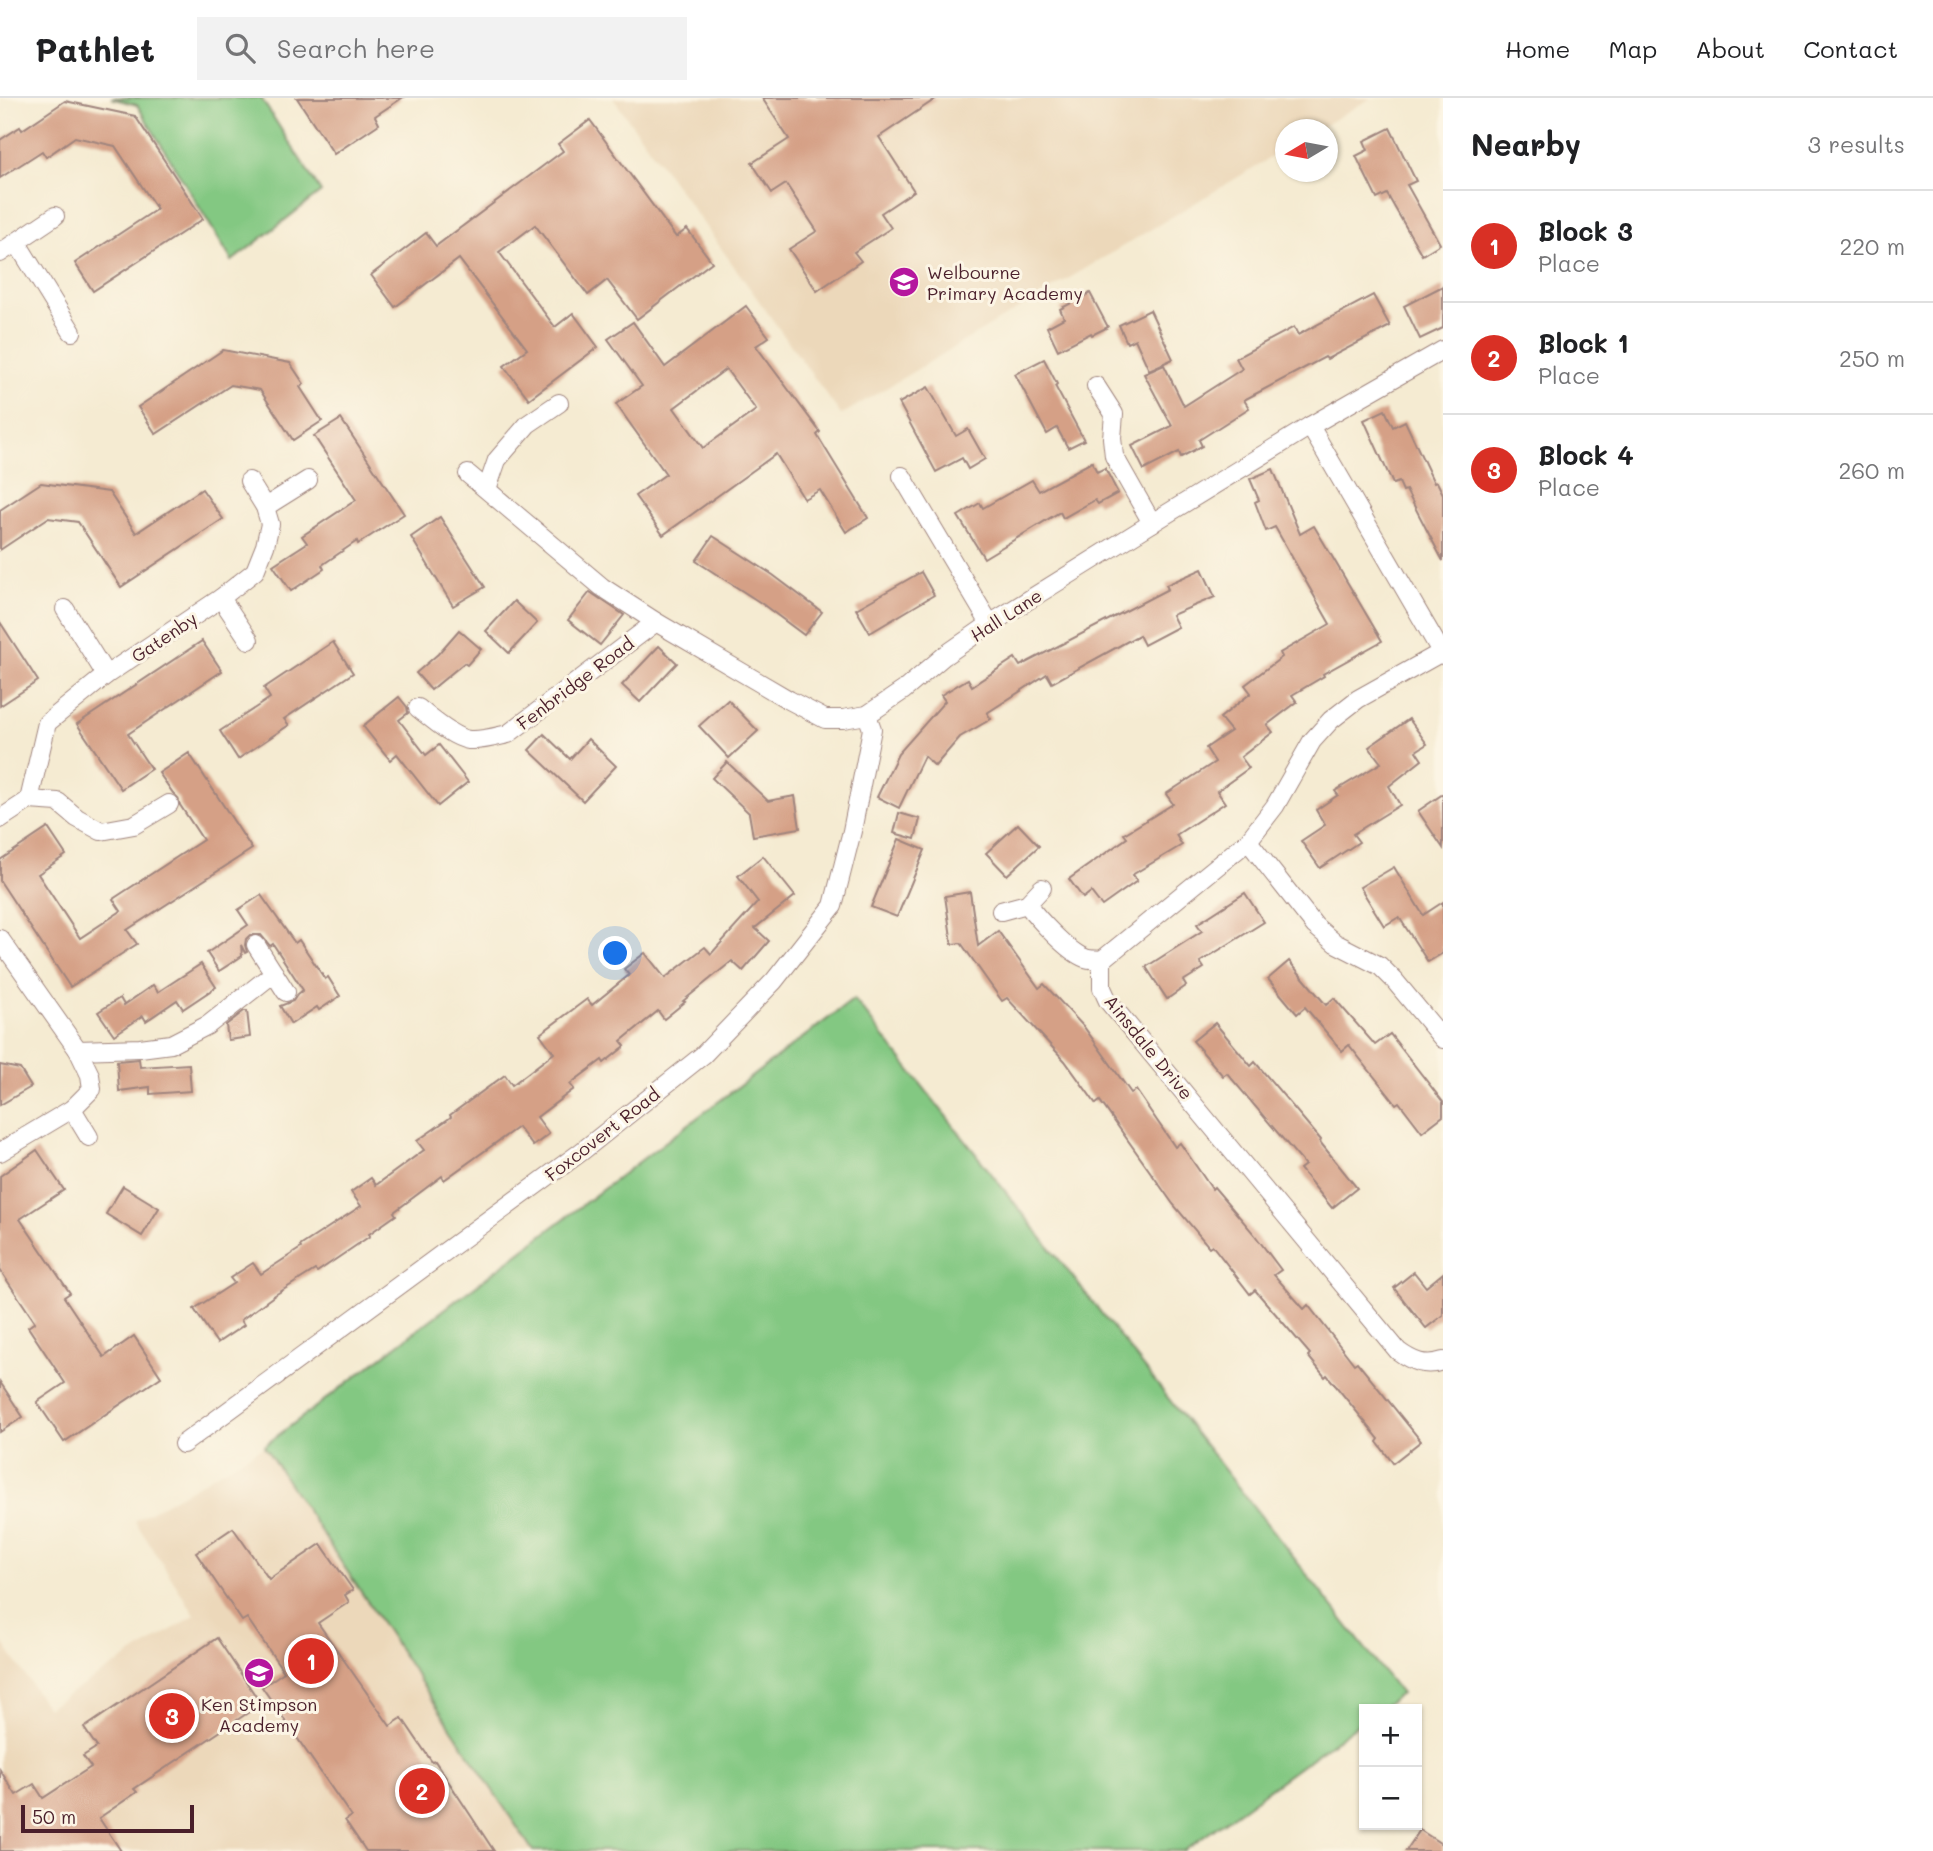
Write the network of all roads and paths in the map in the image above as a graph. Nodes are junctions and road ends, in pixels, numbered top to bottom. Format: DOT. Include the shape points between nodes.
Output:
graph roads {
  1 [pos="55,216"];
  2 [pos="16,243"];
  3 [pos="0,253"];
  4 [pos="72,332"];
  5 [pos="1443,350"];
  6 [pos="1096,386"];
  7 [pos="559,403"];
  8 [pos="1310,426"];
  9 [pos="468,474"];
  10 [pos="902,476"];
  11 [pos="308,480"];
  12 [pos="250,481"];
  13 [pos="487,489"];
  14 [pos="265,507"];
  15 [pos="1152,523"];
  16 [pos="221,598"];
  17 [pos="65,609"];
  18 [pos="656,622"];
  19 [pos="990,625"];
  20 [pos="249,640"];
  21 [pos="1442,654"];
  22 [pos="106,675"];
  23 [pos="418,708"];
  24 [pos="867,715"];
  25 [pos="29,800"];
  26 [pos="169,804"];
  27 [pos="0,819"];
  28 [pos="1248,841"];
  29 [pos="1042,888"];
  30 [pos="1027,904"];
  31 [pos="1001,911"];
  32 [pos="0,939"];
  33 [pos="256,945"];
  34 [pos="1102,960"];
  35 [pos="274,973"];
  36 [pos="286,992"];
  37 [pos="1443,1039"];
  38 [pos="78,1050"];
  39 [pos="72,1109"];
  40 [pos="89,1137"];
  41 [pos="0,1152"];
  42 [pos="1443,1361"];
  43 [pos="183,1444"];
  1 -- 2 [label="street"];
  2 -- 3 [label="street"];
  2 -- 4 [label="street"];
  5 -- 8 [label="street, Hall Lane"];
  6 -- 15 [label="street" via="1114,414 1114,456"];
  7 -- 13 [label="street" via="528,424 497,460"];
  8 -- 15 [label="street, Hall Lane"];
  8 -- 21 [label="street"];
  9 -- 13 [label="street, Fenbridge Road"];
  10 -- 19 [label="street"];
  11 -- 14 [label="street"];
  12 -- 14 [label="street, Gatenby"];
  13 -- 18 [label="street, Fenbridge Road" via="602,587"];
  14 -- 16 [label="street, Gatenby" via="270,524 255,571"];
  15 -- 19 [label="street, Hall Lane"];
  16 -- 20 [label="street"];
  16 -- 22 [label="street, Gatenby"];
  17 -- 22 [label="street"];
  18 -- 23 [label="street, Fenbridge Road" via="508,734 467,740"];
  18 -- 24 [label="street, Fenbridge Road" via="825,719"];
  19 -- 24 [label="street, Hall Lane"];
  21 -- 28 [label="street" via="1358,699 1331,720 1312,741 1275,806"];
  22 -- 25 [label="street, Gatenby" via="47,723"];
  24 -- 43 [label="street, Foxcovert Road" via="872,729 833,906 774,981 703,1055 582,1152"];
  25 -- 26 [label="street" via="58,802 101,831 134,825"];
  25 -- 27 [label="street"];
  28 -- 34 [label="street"];
  28 -- 37 [label="street" via="1315,926 1335,943 1380,966"];
  29 -- 30 [label="street"];
  30 -- 31 [label="street"];
  30 -- 34 [label="street" via="1043,925 1084,958"];
  32 -- 38 [label="street"];
  33 -- 35 [label="street"];
  34 -- 42 [label="street, Ainsdale Drive" via="1102,988 1108,1001 1398,1352 1423,1364"];
  35 -- 36 [label="street"];
  35 -- 38 [label="street" via="208,1025 171,1044"];
  38 -- 39 [label="street" via="92,1090"];
  39 -- 40 [label="street"];
  39 -- 41 [label="street"];
}
